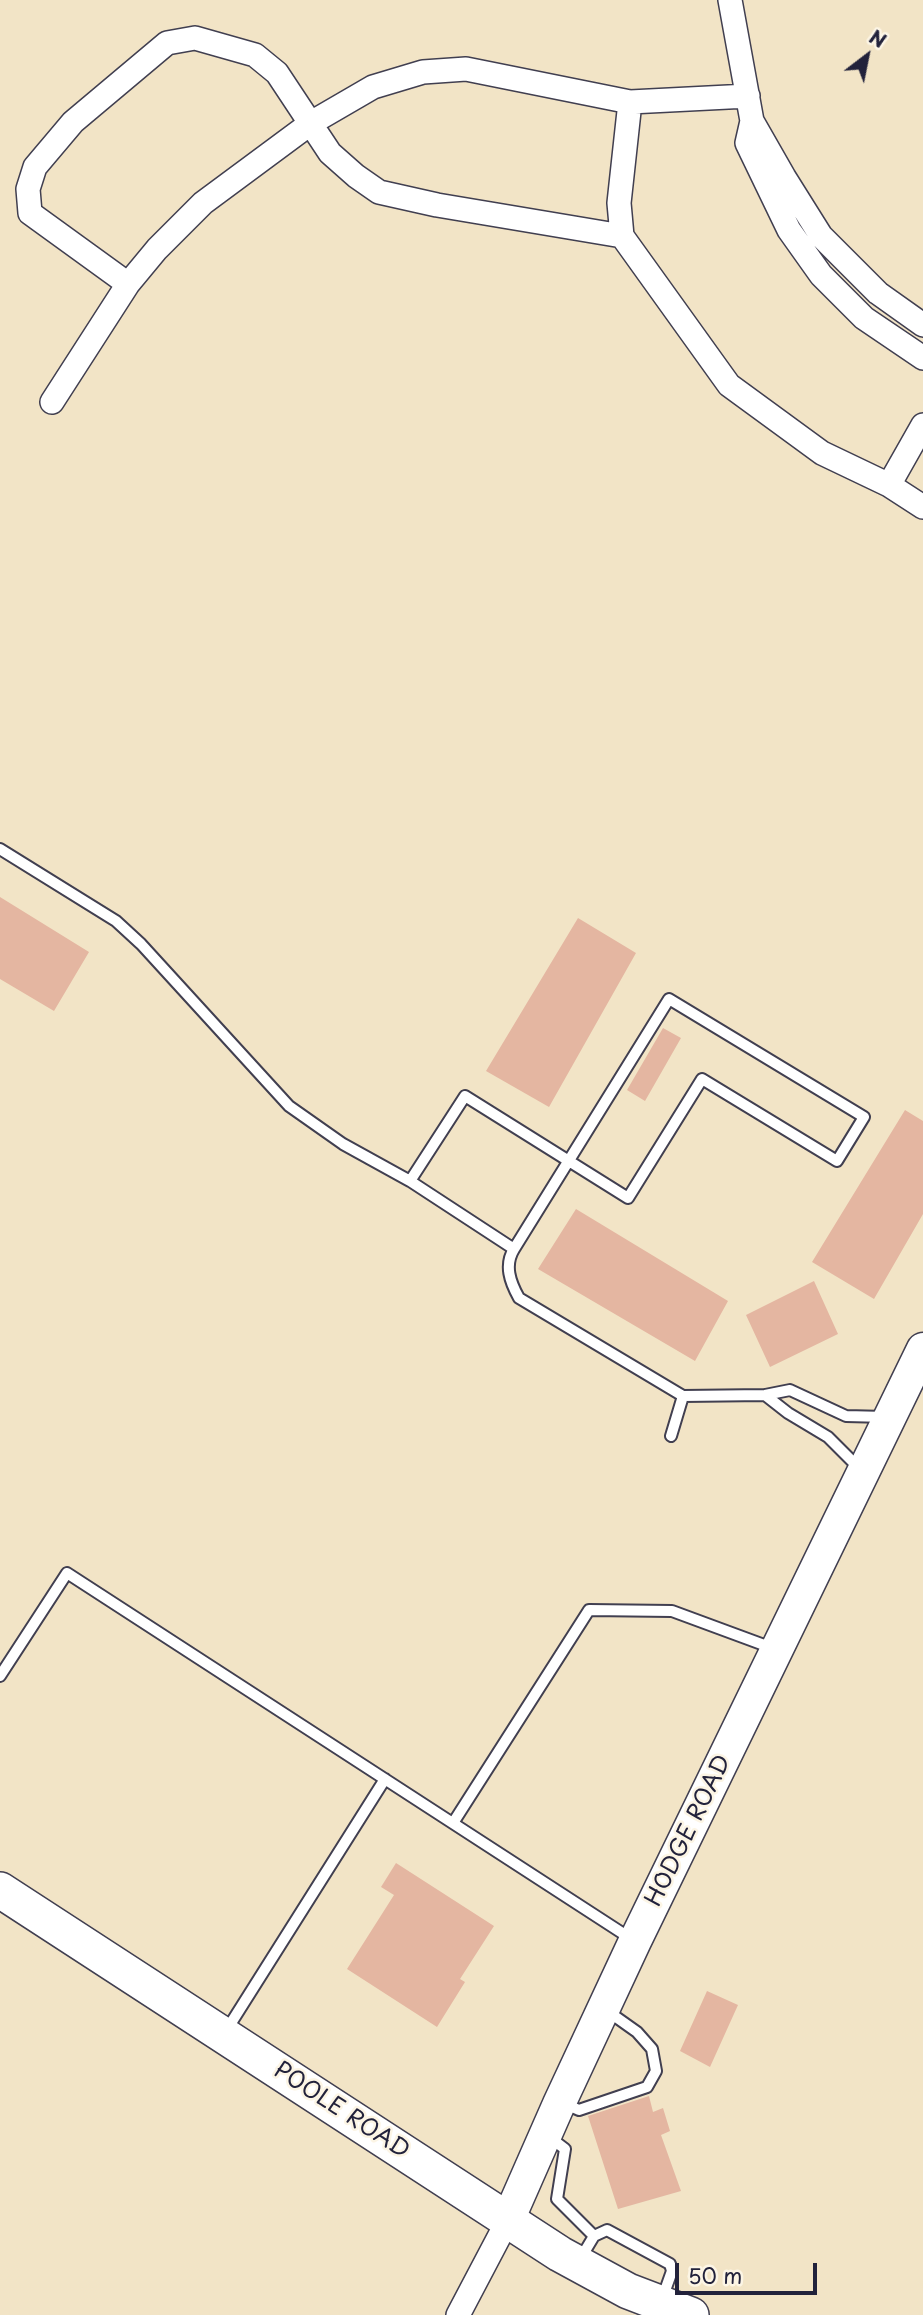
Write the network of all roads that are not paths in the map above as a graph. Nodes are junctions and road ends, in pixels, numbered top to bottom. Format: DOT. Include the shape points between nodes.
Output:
graph roads {
  1 [pos="730,0"];
  2 [pos="748,96"];
  3 [pos="630,102"];
  4 [pos="752,121"];
  5 [pos="311,123"];
  6 [pos="622,236"];
  7 [pos="128,284"];
  8 [pos="923,325"];
  9 [pos="923,358"];
  10 [pos="52,402"];
  11 [pos="923,425"];
  12 [pos="889,485"];
  13 [pos="923,507"];
  14 [pos="0,849"];
  15 [pos="568,1160"];
  16 [pos="410,1181"];
  17 [pos="514,1249"];
  18 [pos="923,1349"];
  19 [pos="683,1395"];
  20 [pos="765,1395"];
  21 [pos="889,1417"];
  22 [pos="671,1436"];
  23 [pos="862,1472"];
  24 [pos="778,1650"];
  25 [pos="0,1676"];
  26 [pos="386,1779"];
  27 [pos="453,1823"];
  28 [pos="0,1890"];
  29 [pos="635,1941"];
  30 [pos="603,2008"];
  31 [pos="223,2035"];
  32 [pos="560,2102"];
  33 [pos="545,2134"];
  34 [pos="508,2220"];
  35 [pos="586,2250"];
  36 [pos="676,2309"];
  37 [pos="458,2315"];
  1 -- 2 [label="street"];
  2 -- 3 [label="street"];
  2 -- 4 [label="street"];
  3 -- 5 [label="street" via="466,69 423,72 373,87"];
  3 -- 6 [label="street" via="619,203"];
  4 -- 8 [label="street" via="821,236 878,293"];
  4 -- 9 [label="street" via="747,143 789,230 821,275 864,318"];
  5 -- 6 [label="street" via="330,153 379,192"];
  5 -- 7 [label="street" via="203,203"];
  5 -- 7 [label="street" via="277,73 256,55 195,38 167,43 73,122 35,167 28,189 30,213"];
  6 -- 12 [label="street" via="729,385 822,453"];
  7 -- 10 [label="street"];
  11 -- 12 [label="street"];
  12 -- 13 [label="street"];
  14 -- 16 [label="lane" via="133,936 289,1106 343,1144"];
  15 -- 15 [label="lane" via="669,999 864,1117 837,1161 702,1079 628,1198"];
  15 -- 16 [label="lane" via="465,1096"];
  15 -- 17 [label="lane"];
  16 -- 17 [label="lane"];
  17 -- 19 [label="lane" via="508,1259 519,1298"];
  18 -- 21 [label="main road, HODGE ROAD"];
  19 -- 20 [label="lane"];
  19 -- 22 [label="lane"];
  20 -- 21 [label="lane" via="790,1390 846,1416"];
  20 -- 23 [label="lane" via="828,1437"];
  21 -- 23 [label="main road, HODGE ROAD"];
  23 -- 24 [label="main road, HODGE ROAD"];
  24 -- 27 [label="lane" via="672,1611 589,1610"];
  24 -- 29 [label="main road, HODGE ROAD"];
  25 -- 26 [label="lane" via="67,1573"];
  26 -- 27 [label="lane"];
  26 -- 31 [label="lane"];
  27 -- 29 [label="lane"];
  28 -- 31 [label="main road, POOLE ROAD"];
  29 -- 30 [label="main road, HODGE ROAD"];
  30 -- 32 [label="main road, HODGE ROAD"];
  30 -- 32 [label="lane" via="652,2049 656,2071 646,2087 579,2110"];
  31 -- 34 [label="main road, POOLE ROAD"];
  32 -- 33 [label="main road, HODGE ROAD"];
  33 -- 34 [label="main road, HODGE ROAD"];
  33 -- 35 [label="lane" via="565,2149 557,2199"];
  34 -- 35 [label="main road, POOLE ROAD"];
  34 -- 37 [label="street, HODGE ROAD"];
  35 -- 36 [label="main road, POOLE ROAD" via="628,2291"];
}
